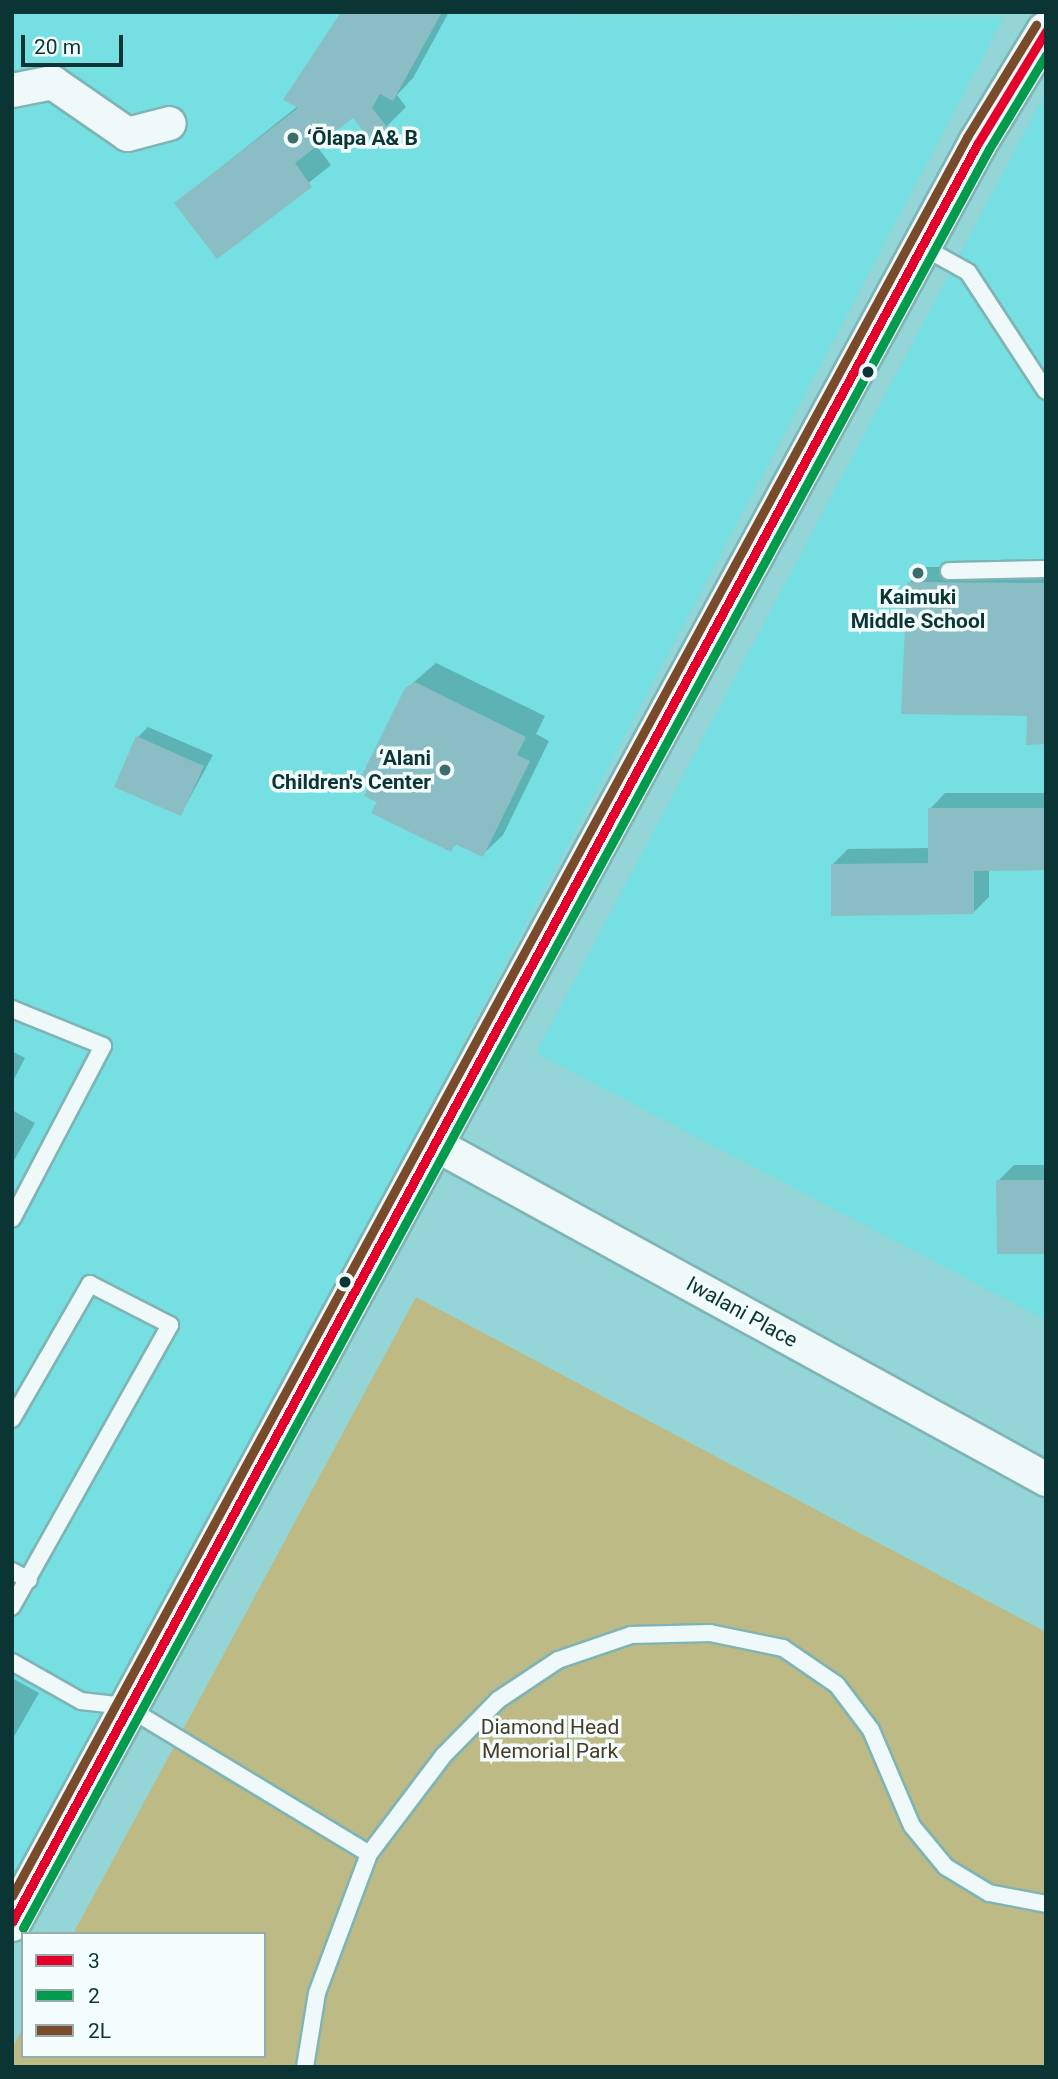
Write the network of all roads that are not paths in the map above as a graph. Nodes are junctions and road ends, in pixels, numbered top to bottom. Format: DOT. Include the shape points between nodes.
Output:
graph roads {
  1 [pos="1038,12"];
  2 [pos="1046,16"];
  3 [pos="1046,31"];
  4 [pos="12,90"];
  5 [pos="169,123"];
  6 [pos="923,247"];
  7 [pos="1046,391"];
  8 [pos="1046,569"];
  9 [pos="949,571"];
  10 [pos="12,1009"];
  11 [pos="438,1145"];
  12 [pos="12,1219"];
  13 [pos="12,1419"];
  14 [pos="1046,1479"];
  15 [pos="12,1571"];
  16 [pos="29,1580"];
  17 [pos="12,1607"];
  18 [pos="12,1662"];
  19 [pos="125,1706"];
  20 [pos="369,1854"];
  21 [pos="1046,1904"];
  22 [pos="12,1922"];
  23 [pos="305,2067"];
  1 -- 2 [label="street"];
  3 -- 6 [label="street"];
  4 -- 5 [label="street" via="52,82 127,134"];
  6 -- 7 [label="lane" via="968,272"];
  6 -- 11 [label="street"];
  8 -- 9 [label="lane"];
  10 -- 12 [label="lane" via="103,1046"];
  11 -- 14 [label="street, Iwalani Place"];
  11 -- 19 [label="street"];
  13 -- 16 [label="lane" via="90,1284 170,1325"];
  15 -- 16 [label="lane"];
  16 -- 17 [label="lane"];
  18 -- 19 [label="lane" via="81,1700"];
  19 -- 20 [label="lane"];
  19 -- 22 [label="street"];
  20 -- 21 [label="lane" via="444,1755 498,1700 558,1660 631,1636 710,1633 783,1648 837,1685 871,1730 912,1826 946,1867 989,1894"];
  20 -- 23 [label="lane" via="317,1993"];
}
